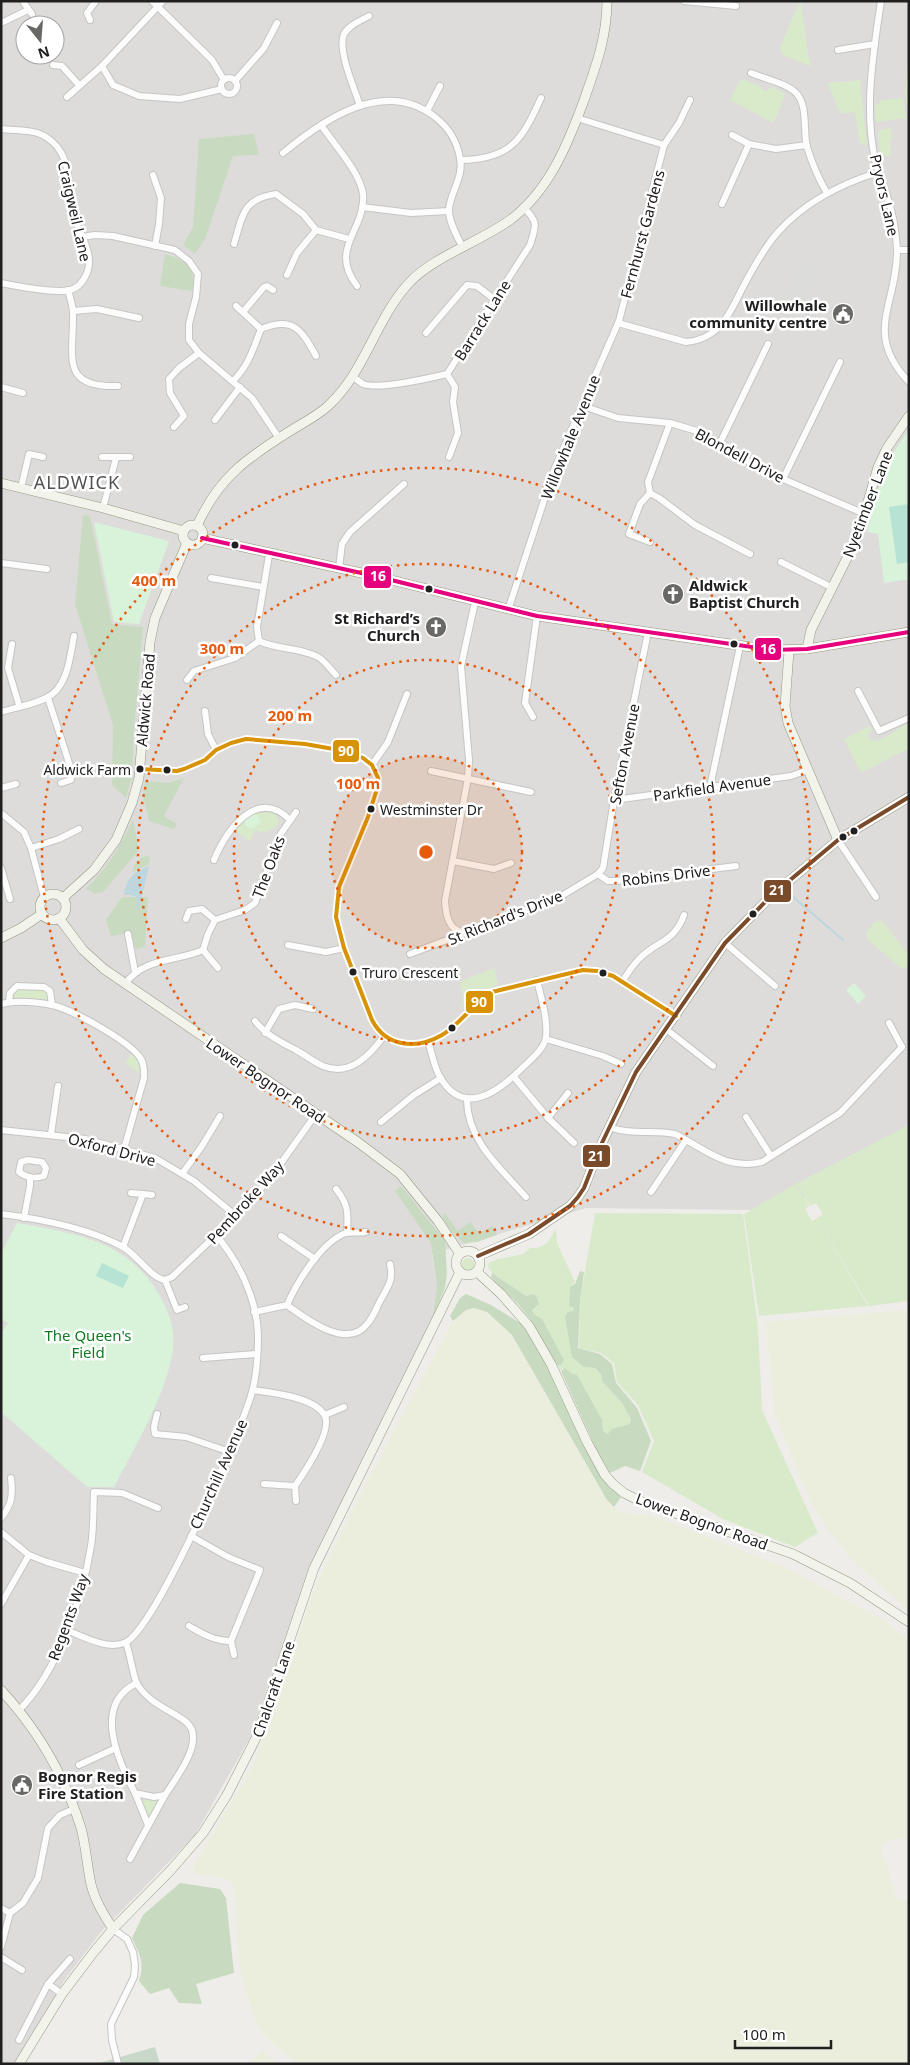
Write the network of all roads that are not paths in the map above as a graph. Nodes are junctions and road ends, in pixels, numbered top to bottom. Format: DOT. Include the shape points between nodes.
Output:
graph roads {
  1 [pos="96,1"];
  2 [pos="152,1"];
  3 [pos="163,1"];
  4 [pos="607,1"];
  5 [pos="684,1"];
  6 [pos="881,1"];
  7 [pos="24,3"];
  8 [pos="736,6"];
  9 [pos="158,7"];
  10 [pos="369,16"];
  11 [pos="90,20"];
  12 [pos="1,23"];
  13 [pos="277,23"];
  14 [pos="875,44"];
  15 [pos="838,50"];
  16 [pos="53,65"];
  17 [pos="102,66"];
  18 [pos="751,73"];
  19 [pos="224,80"];
  20 [pos="235,81"];
  21 [pos="80,85"];
  22 [pos="440,86"];
  23 [pos="222,89"];
  24 [pos="67,97"];
  25 [pos="541,98"];
  26 [pos="690,100"];
  27 [pos="360,106"];
  28 [pos="427,111"];
  29 [pos="577,118"];
  30 [pos="321,125"];
  31 [pos="1,129"];
  32 [pos="732,135"];
  33 [pos="664,144"];
  34 [pos="749,144"];
  35 [pos="807,145"];
  36 [pos="283,154"];
  37 [pos="461,160"];
  38 [pos="879,172"];
  39 [pos="153,175"];
  40 [pos="827,193"];
  41 [pos="722,204"];
  42 [pos="362,207"];
  43 [pos="524,207"];
  44 [pos="449,211"];
  45 [pos="316,230"];
  46 [pos="82,237"];
  47 [pos="349,239"];
  48 [pos="234,244"];
  49 [pos="155,246"];
  50 [pos="463,248"];
  51 [pos="897,250"];
  52 [pos="909,250"];
  53 [pos="287,275"];
  54 [pos="1,283"];
  55 [pos="357,286"];
  56 [pos="68,290"];
  57 [pos="273,290"];
  58 [pos="494,299"];
  59 [pos="236,306"];
  60 [pos="73,311"];
  61 [pos="243,312"];
  62 [pos="139,318"];
  63 [pos="618,323"];
  64 [pos="261,329"];
  65 [pos="426,333"];
  66 [pos="768,344"];
  67 [pos="199,354"];
  68 [pos="316,356"];
  69 [pos="840,362"];
  70 [pos="447,374"];
  71 [pos="353,377"];
  72 [pos="233,381"];
  73 [pos="909,382"];
  74 [pos="118,386"];
  75 [pos="240,387"];
  76 [pos="1,388"];
  77 [pos="23,394"];
  78 [pos="582,406"];
  79 [pos="909,416"];
  80 [pos="215,420"];
  81 [pos="670,423"];
  82 [pos="174,428"];
  83 [pos="279,438"];
  84 [pos="720,444"];
  85 [pos="43,457"];
  86 [pos="102,457"];
  87 [pos="130,457"];
  88 [pos="449,457"];
  89 [pos="116,458"];
  90 [pos="783,479"];
  91 [pos="1,484"];
  92 [pos="404,484"];
  93 [pos="21,488"];
  94 [pos="650,493"];
  95 [pos="103,508"];
  96 [pos="865,514"];
  97 [pos="197,526"];
  98 [pos="184,531"];
  99 [pos="202,538"];
  100 [pos="650,542"];
  101 [pos="187,543"];
  102 [pos="750,554"];
  103 [pos="269,555"];
  104 [pos="781,562"];
  105 [pos="1,563"];
  106 [pos="339,568"];
  107 [pos="47,569"];
  108 [pos="211,578"];
  109 [pos="263,587"];
  110 [pos="831,587"];
  111 [pos="476,602"];
  112 [pos="508,610"];
  113 [pos="537,616"];
  114 [pos="648,632"];
  115 [pos="909,632"];
  116 [pos="74,636"];
  117 [pos="259,641"];
  118 [pos="12,644"];
  119 [pos="740,646"];
  120 [pos="807,649"];
  121 [pos="789,650"];
  122 [pos="336,674"];
  123 [pos="187,680"];
  124 [pos="858,692"];
  125 [pos="407,694"];
  126 [pos="48,698"];
  127 [pos="19,705"];
  128 [pos="206,711"];
  129 [pos="1,712"];
  130 [pos="533,716"];
  131 [pos="909,718"];
  132 [pos="216,750"];
  133 [pos="372,765"];
  134 [pos="140,769"];
  135 [pos="808,770"];
  136 [pos="432,771"];
  137 [pos="468,778"];
  138 [pos="62,783"];
  139 [pos="16,784"];
  140 [pos="710,787"];
  141 [pos="1,788"];
  142 [pos="531,792"];
  143 [pos="909,797"];
  144 [pos="614,800"];
  145 [pos="296,812"];
  146 [pos="3,817"];
  147 [pos="290,820"];
  148 [pos="79,829"];
  149 [pos="838,840"];
  150 [pos="30,848"];
  151 [pos="214,860"];
  152 [pos="452,861"];
  153 [pos="511,863"];
  154 [pos="736,866"];
  155 [pos="1,868"];
  156 [pos="598,874"];
  157 [pos="44,897"];
  158 [pos="876,897"];
  159 [pos="63,898"];
  160 [pos="10,899"];
  161 [pos="42,914"];
  162 [pos="684,915"];
  163 [pos="60,918"];
  164 [pos="186,919"];
  165 [pos="216,920"];
  166 [pos="467,932"];
  167 [pos="128,934"];
  168 [pos="1,938"];
  169 [pos="725,943"];
  170 [pos="288,945"];
  171 [pos="344,948"];
  172 [pos="203,950"];
  173 [pos="410,954"];
  174 [pos="218,968"];
  175 [pos="136,972"];
  176 [pos="537,980"];
  177 [pos="622,982"];
  178 [pos="126,984"];
  179 [pos="775,986"];
  180 [pos="9,1002"];
  181 [pos="1,1004"];
  182 [pos="52,1005"];
  183 [pos="313,1009"];
  184 [pos="676,1016"];
  185 [pos="255,1021"];
  186 [pos="890,1023"];
  187 [pos="666,1030"];
  188 [pos="264,1033"];
  189 [pos="384,1036"];
  190 [pos="546,1039"];
  191 [pos="428,1041"];
  192 [pos="905,1046"];
  193 [pos="622,1064"];
  194 [pos="713,1066"];
  195 [pos="514,1077"];
  196 [pos="441,1078"];
  197 [pos="58,1086"];
  198 [pos="568,1093"];
  199 [pos="467,1100"];
  200 [pos="316,1114"];
  201 [pos="220,1116"];
  202 [pos="746,1117"];
  203 [pos="548,1118"];
  204 [pos="381,1122"];
  205 [pos="609,1127"];
  206 [pos="1,1130"];
  207 [pos="51,1134"];
  208 [pos="686,1140"];
  209 [pos="574,1143"];
  210 [pos="124,1149"];
  211 [pos="771,1156"];
  212 [pos="182,1174"];
  213 [pos="30,1177"];
  214 [pos="336,1189"];
  215 [pos="651,1192"];
  216 [pos="131,1193"];
  217 [pos="143,1194"];
  218 [pos="152,1195"];
  219 [pos="526,1197"];
  220 [pos="1,1214"];
  221 [pos="236,1216"];
  222 [pos="24,1218"];
  223 [pos="366,1232"];
  224 [pos="347,1233"];
  225 [pos="216,1235"];
  226 [pos="281,1236"];
  227 [pos="123,1247"];
  228 [pos="460,1254"];
  229 [pos="478,1256"];
  230 [pos="315,1259"];
  231 [pos="390,1264"];
  232 [pos="460,1272"];
  233 [pos="477,1272"];
  234 [pos="164,1280"];
  235 [pos="287,1304"];
  236 [pos="185,1308"];
  237 [pos="254,1312"];
  238 [pos="257,1354"];
  239 [pos="202,1358"];
  240 [pos="253,1390"];
  241 [pos="344,1408"];
  242 [pos="157,1414"];
  243 [pos="324,1415"];
  244 [pos="230,1452"];
  245 [pos="12,1478"];
  246 [pos="264,1484"];
  247 [pos="295,1486"];
  248 [pos="296,1501"];
  249 [pos="158,1508"];
  250 [pos="1,1518"];
  251 [pos="1,1532"];
  252 [pos="191,1536"];
  253 [pos="29,1555"];
  254 [pos="86,1573"];
  255 [pos="1,1604"];
  256 [pos="909,1622"];
  257 [pos="189,1626"];
  258 [pos="66,1630"];
  259 [pos="232,1641"];
  260 [pos="126,1643"];
  261 [pos="234,1655"];
  262 [pos="137,1682"];
  263 [pos="1,1690"];
  264 [pos="18,1710"];
  265 [pos="116,1748"];
  266 [pos="79,1765"];
  267 [pos="135,1793"];
  268 [pos="165,1795"];
  269 [pos="74,1809"];
  270 [pos="148,1825"];
  271 [pos="130,1859"];
  272 [pos="1,1908"];
  273 [pos="10,1913"];
  274 [pos="113,1929"];
  275 [pos="1,1947"];
  276 [pos="1,1957"];
  277 [pos="70,1959"];
  278 [pos="22,1970"];
  279 [pos="48,1984"];
  280 [pos="62,1994"];
  281 [pos="19,2040"];
  282 [pos="19,2064"];
  283 [pos="118,2064"];
  1 -- 11 [label="street" via="87,13"];
  2 -- 9 [label="street"];
  3 -- 9 [label="street"];
  4 -- 29 [label="street" via="602,48"];
  5 -- 8 [label="street"];
  6 -- 14 [label="street, Pryors Lane"];
  7 -- 12 [label="street" via="30,12"];
  9 -- 17 [label="street"];
  9 -- 19 [label="street" via="212,60"];
  10 -- 27 [label="street" via="348,29 343,41 346,64"];
  13 -- 20 [label="street" via="264,48"];
  14 -- 15 [label="street"];
  14 -- 38 [label="street, Pryors Lane" via="869,110"];
  16 -- 21 [label="street" via="62,66"];
  17 -- 21 [label="street"];
  17 -- 23 [label="street" via="113,85 139,96 180,99"];
  18 -- 35 [label="street" via="797,94 803,108"];
  19 -- 20 [label="street"];
  19 -- 23 [label="street"];
  20 -- 23 [label="street" via="238,88 232,94"];
  21 -- 24 [label="street"];
  22 -- 28 [label="street"];
  25 -- 37 [label="street" via="526,130 509,148 485,158"];
  26 -- 33 [label="street, Fernhurst Gardens"];
  27 -- 28 [label="street" via="385,100 400,101"];
  27 -- 30 [label="street"];
  28 -- 37 [label="street" via="450,132"];
  29 -- 33 [label="street"];
  29 -- 43 [label="street" via="554,168"];
  30 -- 36 [label="street" via="309,131"];
  30 -- 42 [label="street" via="358,179 363,194"];
  31 -- 46 [label="street, Craigweil Lane" via="46,136 61,151 68,169 74,215"];
  32 -- 34 [label="street"];
  33 -- 63 [label="street, Fernhurst Gardens"];
  34 -- 35 [label="street" via="776,149"];
  34 -- 41 [label="street"];
  35 -- 40 [label="street" via="815,172"];
  37 -- 44 [label="street"];
  38 -- 40 [label="street"];
  38 -- 51 [label="street, Pryors Lane" via="891,210"];
  39 -- 49 [label="street" via="160,198"];
  40 -- 63 [label="street" via="808,204 778,232 763,252 731,311 707,336 686,342"];
  42 -- 44 [label="street" via="411,213"];
  42 -- 47 [label="street"];
  43 -- 50 [label="street" via="512,219"];
  43 -- 58 [label="street, Barrack Lane" via="533,216 536,226 530,244"];
  44 -- 50 [label="street"];
  45 -- 47 [label="street"];
  45 -- 48 [label="street" via="288,201 276,194 261,196 249,203"];
  45 -- 53 [label="street" via="297,253"];
  46 -- 49 [label="street" via="95,234 113,236"];
  46 -- 56 [label="street, Craigweil Lane" via="89,260 87,273 79,285"];
  47 -- 55 [label="street" via="347,268"];
  49 -- 67 [label="street" via="175,250 198,274 189,340"];
  50 -- 71 [label="street" via="420,273 394,301"];
  51 -- 52 [label="street"];
  51 -- 73 [label="street, Pryors Lane" via="884,336 894,363"];
  54 -- 56 [label="street"];
  56 -- 60 [label="street"];
  57 -- 61 [label="street" via="264,287"];
  58 -- 65 [label="street" via="476,286 467,286"];
  58 -- 70 [label="street, Barrack Lane"];
  59 -- 61 [label="street"];
  60 -- 62 [label="street" via="97,309"];
  60 -- 74 [label="street" via="72,360 76,374 86,383 100,387"];
  61 -- 64 [label="street"];
  63 -- 78 [label="street, Willowhale Avenue"];
  64 -- 68 [label="street" via="285,323 297,328"];
  64 -- 72 [label="street" via="252,357"];
  66 -- 84 [label="street"];
  67 -- 72 [label="street"];
  67 -- 82 [label="street" via="169,379 170,393 184,416"];
  69 -- 90 [label="street"];
  70 -- 71 [label="street, Barrack Lane" via="413,382 373,385 363,384"];
  70 -- 88 [label="street" via="456,387 453,402 458,433"];
  71 -- 83 [label="street" via="313,418"];
  72 -- 75 [label="street"];
  75 -- 80 [label="street"];
  75 -- 83 [label="street" via="262,411"];
  76 -- 77 [label="street"];
  78 -- 81 [label="street, Blondell Drive" via="618,418"];
  78 -- 112 [label="street, Willowhale Avenue" via="554,470"];
  79 -- 96 [label="street, Nyetimber Lane" via="878,467"];
  81 -- 84 [label="street, Blondell Drive" via="697,431"];
  81 -- 94 [label="street" via="648,482"];
  83 -- 97 [label="street" via="244,460 223,482"];
  84 -- 90 [label="street, Blondell Drive"];
  85 -- 93 [label="street" via="29,454"];
  86 -- 89 [label="street"];
  87 -- 89 [label="street"];
  89 -- 95 [label="street"];
  90 -- 96 [label="street, Blondell Drive"];
  91 -- 93 [label="street"];
  92 -- 106 [label="street" via="350,532 342,544"];
  93 -- 95 [label="street"];
  94 -- 100 [label="street" via="640,504 629,534"];
  94 -- 102 [label="street" via="695,524"];
  95 -- 98 [label="street"];
  96 -- 110 [label="street, Nyetimber Lane" via="858,536"];
  97 -- 98 [label="street" via="190,525"];
  97 -- 99 [label="street"];
  98 -- 101 [label="street"];
  99 -- 101 [label="street" via="196,544"];
  99 -- 103 [label="street"];
  101 -- 134 [label="street, Aldwick Road" via="155,618 150,642"];
  103 -- 106 [label="street"];
  103 -- 109 [label="street"];
  104 -- 110 [label="street"];
  105 -- 107 [label="street"];
  106 -- 111 [label="street"];
  108 -- 109 [label="street"];
  109 -- 117 [label="street" via="257,627"];
  110 -- 120 [label="street, Nyetimber Lane" via="811,630"];
  111 -- 112 [label="street"];
  111 -- 137 [label="street" via="461,666"];
  112 -- 113 [label="street"];
  113 -- 114 [label="street"];
  113 -- 130 [label="street" via="525,703"];
  114 -- 119 [label="street"];
  114 -- 144 [label="street, Sefton Avenue"];
  115 -- 120 [label="street"];
  116 -- 126 [label="street" via="66,672 59,688"];
  117 -- 122 [label="street" via="318,657"];
  117 -- 123 [label="street" via="235,658 194,671"];
  118 -- 127 [label="street" via="8,668"];
  119 -- 121 [label="street"];
  119 -- 140 [label="street"];
  120 -- 121 [label="street"];
  121 -- 135 [label="street" via="786,714"];
  124 -- 131 [label="street" via="879,731"];
  125 -- 133 [label="street" via="388,742"];
  126 -- 127 [label="street"];
  126 -- 138 [label="street" via="72,772 71,780"];
  127 -- 129 [label="street"];
  128 -- 132 [label="street" via="208,734"];
  132 -- 133 [label="street" via="246,739 267,740 345,751"];
  132 -- 134 [label="street" via="205,760 177,771"];
  133 -- 171 [label="street" via="378,778 376,792 339,887 336,917"];
  134 -- 159 [label="street, Aldwick Road" via="132,803 116,840 94,870"];
  135 -- 140 [label="street, Parkfield Avenue" via="791,776"];
  135 -- 149 [label="street"];
  136 -- 137 [label="street"];
  137 -- 142 [label="street"];
  137 -- 152 [label="street"];
  139 -- 141 [label="street"];
  140 -- 144 [label="street, Parkfield Avenue"];
  143 -- 149 [label="street"];
  144 -- 156 [label="street, Sefton Avenue" via="603,868"];
  145 -- 147 [label="street, The Oaks"];
  146 -- 150 [label="street" via="24,832"];
  147 -- 151 [label="street, The Oaks" via="270,807 257,808 231,828"];
  147 -- 165 [label="street, The Oaks" via="280,834 255,903 246,910"];
  148 -- 150 [label="street"];
  149 -- 158 [label="street"];
  149 -- 169 [label="street" via="777,891"];
  150 -- 157 [label="street"];
  152 -- 153 [label="street" via="494,869"];
  152 -- 166 [label="street" via="446,912 455,930"];
  154 -- 156 [label="street, Robins Drive" via="616,881 608,881"];
  155 -- 160 [label="street"];
  156 -- 166 [label="street, St Richard's Drive" via="558,898"];
  157 -- 159 [label="street" via="52,894"];
  157 -- 161 [label="street" via="40,903"];
  159 -- 163 [label="street" via="66,909"];
  161 -- 163 [label="street" via="52,920"];
  161 -- 168 [label="street"];
  162 -- 177 [label="street" via="680,927 639,958"];
  163 -- 178 [label="street, Lower Bognor Road" via="83,950"];
  164 -- 165 [label="street" via="186,909 202,910"];
  165 -- 172 [label="street"];
  166 -- 173 [label="street, St Richard's Drive"];
  167 -- 175 [label="street"];
  169 -- 179 [label="street"];
  169 -- 184 [label="street"];
  170 -- 171 [label="street" via="326,952"];
  171 -- 189 [label="street" via="372,1020"];
  172 -- 174 [label="street"];
  172 -- 175 [label="street" via="145,966"];
  175 -- 178 [label="street"];
  176 -- 177 [label="street" via="583,970 598,971"];
  176 -- 190 [label="street"];
  176 -- 191 [label="street" via="492,992 443,1034"];
  177 -- 184 [label="street"];
  178 -- 200 [label="street, Lower Bognor Road"];
  180 -- 181 [label="street"];
  180 -- 182 [label="street"];
  180 -- 182 [label="street" via="12,988 44,987 50,991"];
  182 -- 210 [label="street" via="89,1021 140,1057 144,1078"];
  183 -- 188 [label="street" via="295,1005 279,1009"];
  184 -- 187 [label="street"];
  185 -- 188 [label="street"];
  186 -- 192 [label="street"];
  187 -- 194 [label="street"];
  187 -- 205 [label="street" via="636,1072"];
  188 -- 189 [label="street" via="324,1067 343,1068 359,1063"];
  189 -- 191 [label="street" via="406,1044"];
  190 -- 193 [label="street"];
  190 -- 195 [label="street"];
  191 -- 196 [label="street"];
  192 -- 211 [label="street" via="840,1113"];
  195 -- 199 [label="street" via="479,1098"];
  195 -- 203 [label="street"];
  196 -- 199 [label="street" via="453,1093"];
  196 -- 204 [label="street"];
  197 -- 207 [label="street"];
  198 -- 203 [label="street"];
  199 -- 219 [label="street" via="468,1119 484,1149"];
  200 -- 221 [label="street, Pembroke Way" via="271,1178"];
  200 -- 228 [label="street, Lower Bognor Road" via="400,1174"];
  201 -- 212 [label="street"];
  202 -- 211 [label="street"];
  203 -- 209 [label="street"];
  205 -- 208 [label="street" via="621,1132 665,1132"];
  205 -- 229 [label="street" via="584,1188 570,1206 528,1234"];
  206 -- 207 [label="street, Oxford Drive"];
  207 -- 210 [label="street, Oxford Drive"];
  208 -- 211 [label="street" via="731,1164 751,1165"];
  208 -- 215 [label="street"];
  210 -- 212 [label="street, Oxford Drive" via="155,1158"];
  212 -- 221 [label="street, Oxford Drive"];
  213 -- 222 [label="street"];
  214 -- 224 [label="street" via="347,1207"];
  216 -- 217 [label="street"];
  217 -- 218 [label="street"];
  217 -- 227 [label="street"];
  220 -- 222 [label="street"];
  221 -- 225 [label="street, Pembroke Way"];
  222 -- 227 [label="street" via="81,1230"];
  223 -- 224 [label="street"];
  224 -- 230 [label="street" via="334,1240"];
  225 -- 234 [label="street, Pembroke Way" via="172,1277"];
  225 -- 237 [label="street, Churchill Avenue" via="242,1274"];
  226 -- 230 [label="street"];
  227 -- 234 [label="street" via="155,1276"];
  228 -- 229 [label="street" via="472,1252"];
  228 -- 232 [label="street" via="456,1265"];
  229 -- 233 [label="street"];
  230 -- 235 [label="street"];
  231 -- 235 [label="street" via="393,1277 368,1325 360,1330 349,1334 334,1333 307,1320"];
  232 -- 233 [label="street" via="467,1275"];
  232 -- 274 [label="street, Chalcraft Lane" via="314,1568 270,1700 246,1760 203,1832"];
  233 -- 256 [label="street, Lower Bognor Road" via="528,1326 561,1385 594,1458 624,1493 793,1554 850,1583"];
  234 -- 236 [label="street" via="174,1312"];
  235 -- 237 [label="street"];
  237 -- 238 [label="street, Churchill Avenue"];
  238 -- 239 [label="street"];
  238 -- 240 [label="street, Churchill Avenue"];
  240 -- 243 [label="street" via="301,1400"];
  240 -- 244 [label="street, Churchill Avenue"];
  241 -- 243 [label="street"];
  242 -- 244 [label="street" via="155,1434 186,1437"];
  243 -- 247 [label="street" via="326,1426 322,1438"];
  244 -- 252 [label="street, Churchill Avenue"];
  245 -- 250 [label="street" via="12,1498"];
  246 -- 247 [label="street"];
  247 -- 248 [label="street"];
  249 -- 254 [label="street, Regents Way" via="122,1493 94,1492"];
  251 -- 253 [label="street"];
  252 -- 259 [label="street" via="260,1570"];
  252 -- 260 [label="street, Churchill Avenue" via="141,1627"];
  253 -- 254 [label="street"];
  253 -- 255 [label="street"];
  254 -- 258 [label="street, Regents Way"];
  257 -- 259 [label="street" via="207,1637"];
  258 -- 260 [label="street" via="114,1646"];
  258 -- 264 [label="street, Regents Way" via="49,1670"];
  259 -- 261 [label="street"];
  260 -- 262 [label="street"];
  262 -- 265 [label="street" via="127,1687 114,1705 112,1727"];
  262 -- 268 [label="street" via="156,1704 191,1727 195,1738 191,1752"];
  263 -- 264 [label="street"];
  264 -- 269 [label="street" via="55,1766"];
  265 -- 266 [label="street"];
  265 -- 267 [label="street"];
  267 -- 268 [label="street" via="154,1797"];
  267 -- 270 [label="street"];
  268 -- 270 [label="street"];
  269 -- 273 [label="street" via="60,1815 48,1828 38,1878 22,1903"];
  269 -- 274 [label="street" via="92,1886"];
  270 -- 271 [label="street"];
  272 -- 273 [label="street"];
  273 -- 275 [label="street"];
  274 -- 280 [label="street, Chalcraft Lane"];
  274 -- 283 [label="street" via="127,1939 135,1965 134,1978 111,2024"];
  276 -- 278 [label="street"];
  277 -- 279 [label="street"];
  279 -- 280 [label="street"];
  279 -- 281 [label="street"];
  280 -- 282 [label="street, Chalcraft Lane"];
}
